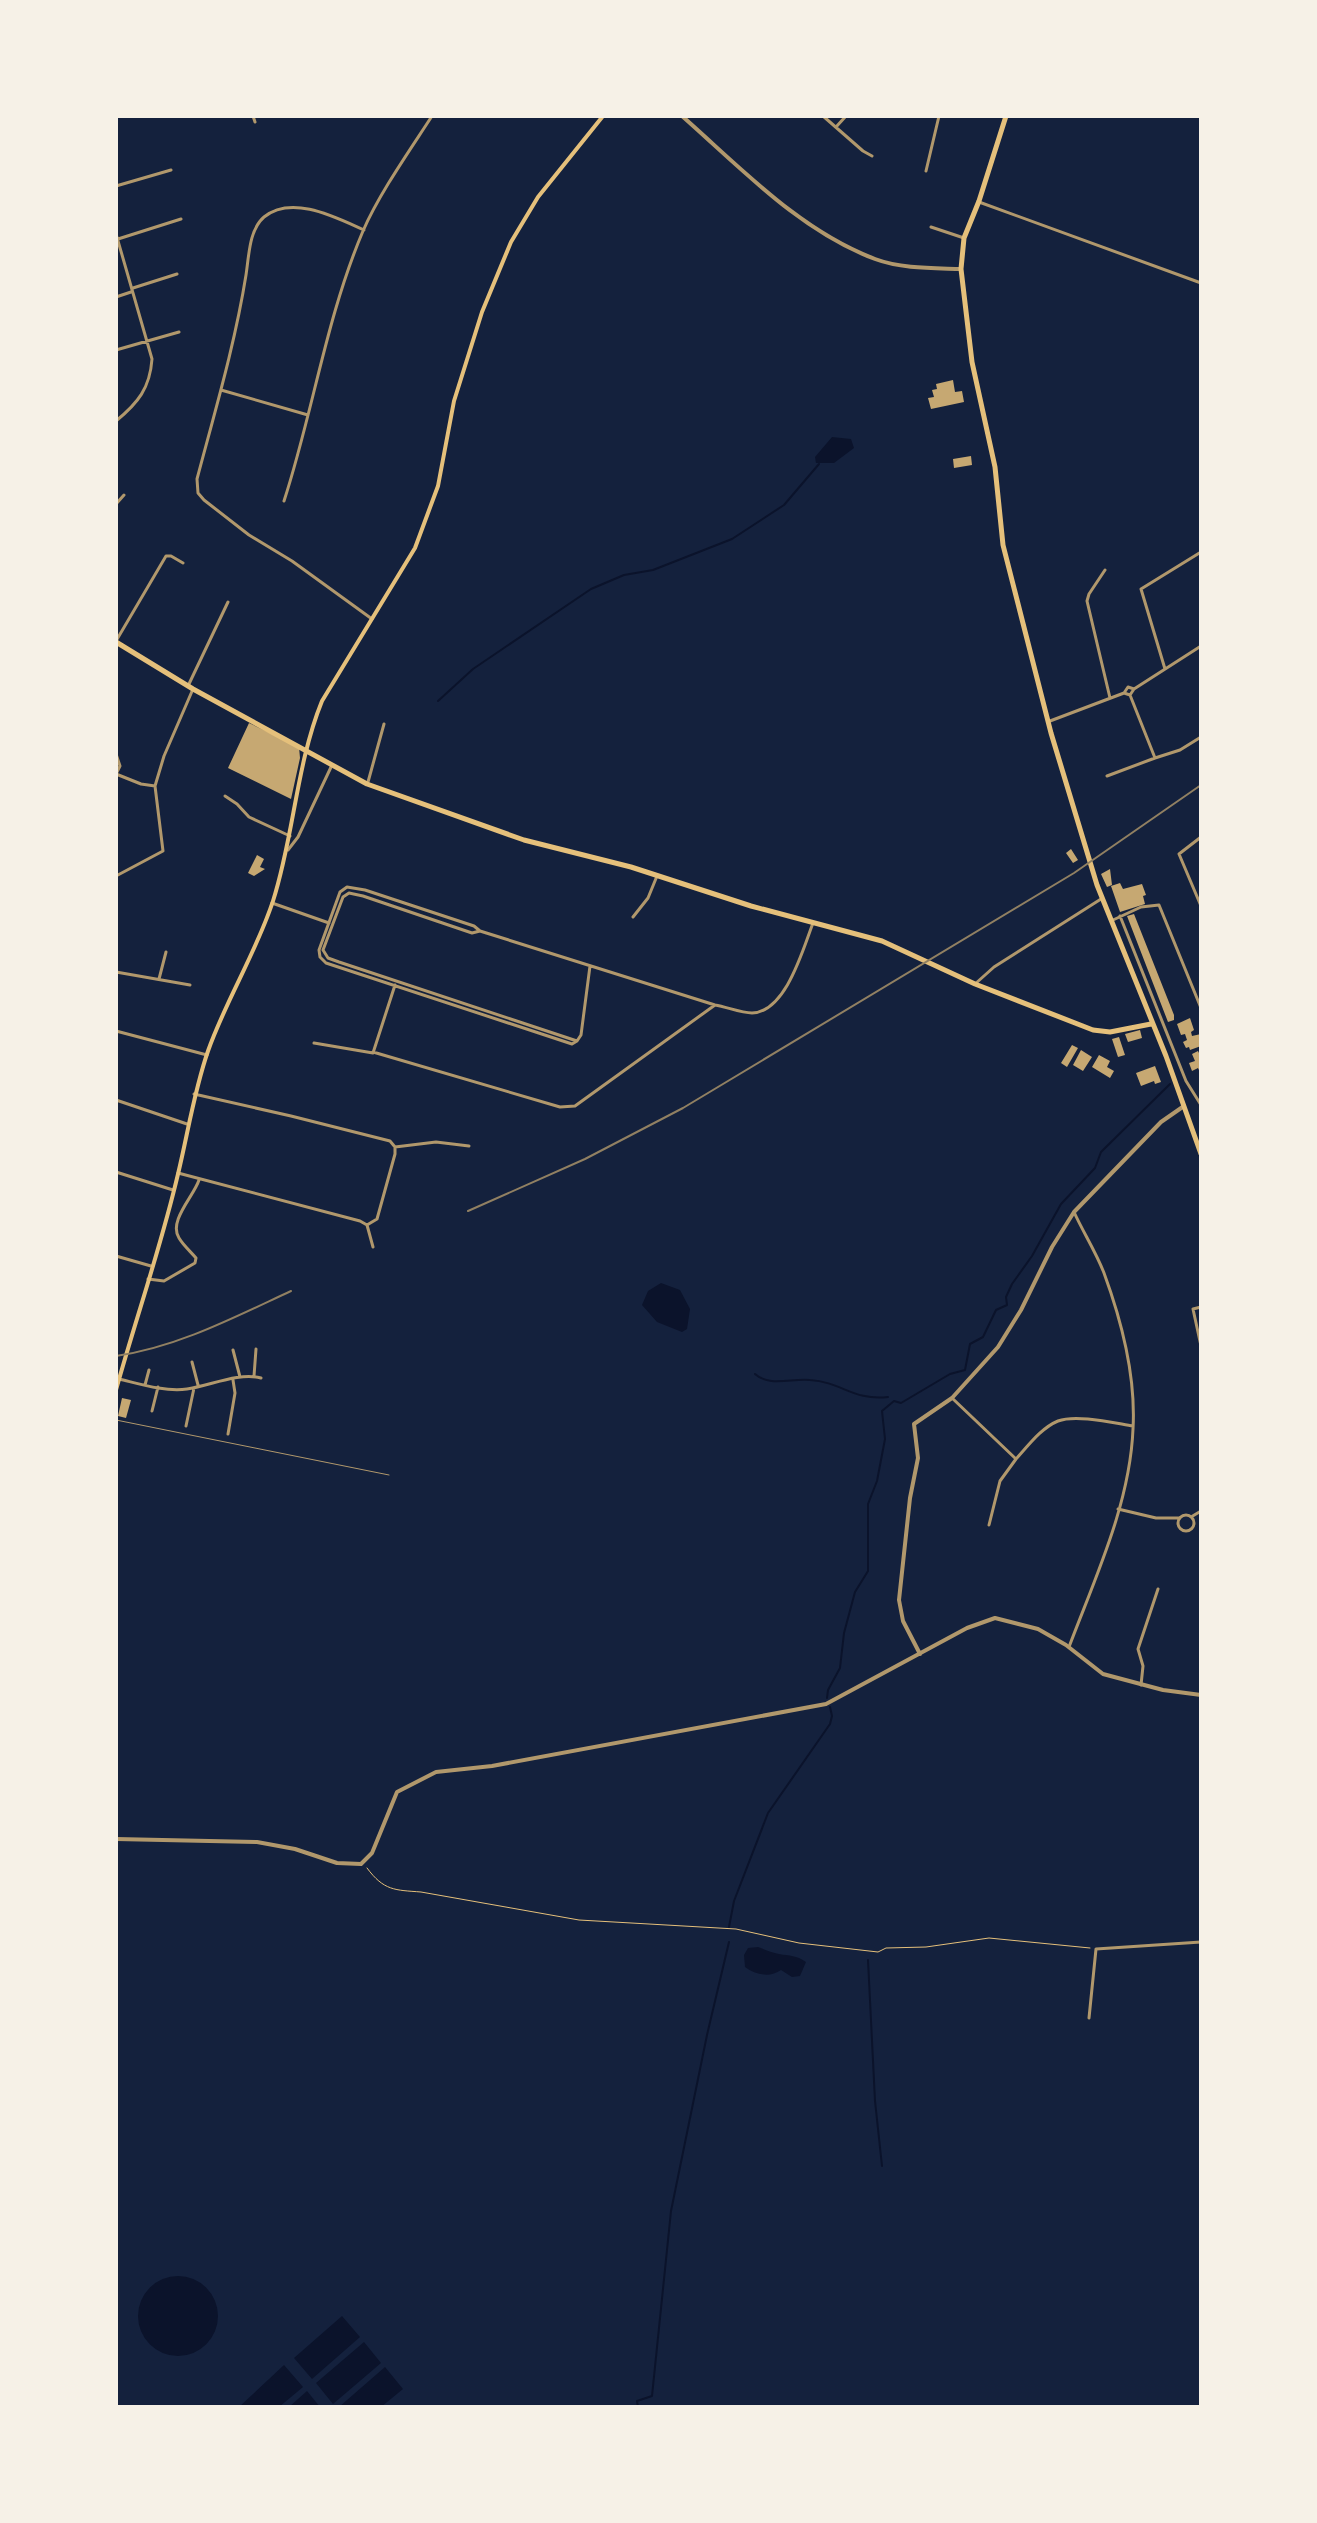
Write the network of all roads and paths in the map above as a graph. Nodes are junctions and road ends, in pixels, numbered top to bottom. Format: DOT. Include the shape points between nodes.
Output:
graph roads {
  1 [pos="253,116"];
  2 [pos="432,116"];
  3 [pos="603,116"];
  4 [pos="682,116"];
  5 [pos="823,116"];
  6 [pos="846,116"];
  7 [pos="939,116"];
  8 [pos="1006,116"];
  9 [pos="255,122"];
  10 [pos="836,127"];
  11 [pos="872,156"];
  12 [pos="171,170"];
  13 [pos="926,171"];
  14 [pos="116,186"];
  15 [pos="979,201"];
  16 [pos="181,219"];
  17 [pos="931,227"];
  18 [pos="364,230"];
  19 [pos="116,234"];
  20 [pos="964,238"];
  21 [pos="118,239"];
  22 [pos="961,269"];
  23 [pos="177,274"];
  24 [pos="1201,283"];
  25 [pos="133,290"];
  26 [pos="116,297"];
  27 [pos="179,332"];
  28 [pos="148,340"];
  29 [pos="116,350"];
  30 [pos="221,390"];
  31 [pos="308,415"];
  32 [pos="116,421"];
  33 [pos="124,495"];
  34 [pos="284,501"];
  35 [pos="116,504"];
  36 [pos="1201,552"];
  37 [pos="183,563"];
  38 [pos="1105,570"];
  39 [pos="228,602"];
  40 [pos="372,619"];
  41 [pos="116,642"];
  42 [pos="1201,646"];
  43 [pos="1165,669"];
  44 [pos="191,688"];
  45 [pos="1134,689"];
  46 [pos="1124,693"];
  47 [pos="1130,695"];
  48 [pos="1110,698"];
  49 [pos="1049,721"];
  50 [pos="384,724"];
  51 [pos="1201,737"];
  52 [pos="306,748"];
  53 [pos="116,754"];
  54 [pos="1155,758"];
  55 [pos="332,765"];
  56 [pos="116,774"];
  57 [pos="1107,776"];
  58 [pos="367,784"];
  59 [pos="155,786"];
  60 [pos="225,796"];
  61 [pos="290,836"];
  62 [pos="1201,837"];
  63 [pos="287,852"];
  64 [pos="116,876"];
  65 [pos="657,876"];
  66 [pos="365,890"];
  67 [pos="363,896"];
  68 [pos="1102,899"];
  69 [pos="272,903"];
  70 [pos="1201,906"];
  71 [pos="419,908"];
  72 [pos="418,914"];
  73 [pos="1120,916"];
  74 [pos="633,917"];
  75 [pos="1111,921"];
  76 [pos="813,923"];
  77 [pos="330,924"];
  78 [pos="480,931"];
  79 [pos="166,952"];
  80 [pos="339,962"];
  81 [pos="590,966"];
  82 [pos="336,967"];
  83 [pos="116,972"];
  84 [pos="159,979"];
  85 [pos="395,984"];
  86 [pos="975,984"];
  87 [pos="190,985"];
  88 [pos="1152,1000"];
  89 [pos="1144,1004"];
  90 [pos="715,1005"];
  91 [pos="1201,1008"];
  92 [pos="1151,1024"];
  93 [pos="116,1031"];
  94 [pos="314,1043"];
  95 [pos="373,1052"];
  96 [pos="207,1055"];
  97 [pos="194,1094"];
  98 [pos="116,1100"];
  99 [pos="1201,1105"];
  100 [pos="1184,1106"];
  101 [pos="187,1124"];
  102 [pos="1200,1144"];
  103 [pos="469,1146"];
  104 [pos="395,1147"];
  105 [pos="1201,1154"];
  106 [pos="116,1172"];
  107 [pos="178,1173"];
  108 [pos="199,1179"];
  109 [pos="174,1190"];
  110 [pos="1074,1212"];
  111 [pos="367,1225"];
  112 [pos="373,1247"];
  113 [pos="116,1256"];
  114 [pos="151,1266"];
  115 [pos="148,1279"];
  116 [pos="1201,1307"];
  117 [pos="1201,1346"];
  118 [pos="256,1349"];
  119 [pos="233,1350"];
  120 [pos="192,1362"];
  121 [pos="149,1370"];
  122 [pos="254,1376"];
  123 [pos="240,1377"];
  124 [pos="261,1378"];
  125 [pos="119,1379"];
  126 [pos="233,1380"];
  127 [pos="145,1385"];
  128 [pos="158,1387"];
  129 [pos="196,1387"];
  130 [pos="116,1390"];
  131 [pos="952,1398"];
  132 [pos="152,1411"];
  133 [pos="116,1420"];
  134 [pos="186,1426"];
  135 [pos="1133,1426"];
  136 [pos="228,1434"];
  137 [pos="1016,1459"];
  138 [pos="389,1475"];
  139 [pos="1118,1509"];
  140 [pos="1201,1511"];
  141 [pos="1191,1517"];
  142 [pos="1179,1518"];
  143 [pos="989,1525"];
  144 [pos="1158,1589"];
  145 [pos="1069,1647"];
  146 [pos="920,1654"];
  147 [pos="1141,1685"];
  148 [pos="1201,1695"];
  149 [pos="116,1839"];
  150 [pos="363,1862"];
  151 [pos="1201,1942"];
  152 [pos="1096,1949"];
  153 [pos="1089,2018"];
  1 -- 9 [label="street"];
  2 -- 18 [label="street"];
  3 -- 40 [label="main road" via="538,197 511,242 454,401 438,486 415,548"];
  4 -- 22 [label="street" via="789,209 848,247 907,266"];
  5 -- 10 [label="street"];
  6 -- 10 [label="street"];
  7 -- 13 [label="street"];
  8 -- 15 [label="main road"];
  10 -- 11 [label="street"];
  12 -- 14 [label="street"];
  15 -- 20 [label="main road"];
  15 -- 24 [label="street"];
  16 -- 21 [label="street"];
  17 -- 20 [label="street"];
  18 -- 30 [label="street" via="325,212 276,210 262,218 253,232"];
  18 -- 31 [label="street" via="324,346"];
  19 -- 21 [label="street"];
  20 -- 22 [label="main road"];
  21 -- 25 [label="street"];
  22 -- 49 [label="main road" via="1003,545"];
  23 -- 25 [label="street"];
  25 -- 26 [label="street"];
  25 -- 28 [label="street"];
  27 -- 28 [label="street"];
  28 -- 29 [label="street"];
  28 -- 32 [label="street" via="152,359 146,388 136,405"];
  30 -- 31 [label="street"];
  30 -- 40 [label="street" via="197,479 198,493 249,535"];
  31 -- 34 [label="street"];
  33 -- 35 [label="street"];
  36 -- 43 [label="street" via="1141,589"];
  37 -- 41 [label="street" via="166,556"];
  38 -- 48 [label="street" via="1087,601"];
  39 -- 44 [label="street"];
  40 -- 52 [label="main road" via="322,701"];
  41 -- 44 [label="main road"];
  42 -- 43 [label="street"];
  43 -- 45 [label="street"];
  44 -- 52 [label="main road"];
  44 -- 59 [label="street"];
  45 -- 46 [label="street" via="1125,688"];
  45 -- 47 [label="street"];
  46 -- 47 [label="street"];
  46 -- 48 [label="street"];
  47 -- 54 [label="street"];
  48 -- 49 [label="street"];
  49 -- 68 [label="main road"];
  50 -- 58 [label="street"];
  51 -- 54 [label="street"];
  52 -- 55 [label="main road"];
  52 -- 61 [label="main road"];
  53 -- 56 [label="street"];
  54 -- 57 [label="street"];
  55 -- 58 [label="main road"];
  55 -- 63 [label="street"];
  56 -- 59 [label="street"];
  58 -- 65 [label="main road" via="524,840"];
  59 -- 64 [label="street" via="163,851"];
  60 -- 61 [label="street" via="249,817"];
  61 -- 63 [label="main road"];
  62 -- 70 [label="street" via="1179,854"];
  63 -- 69 [label="main road"];
  65 -- 74 [label="street"];
  65 -- 76 [label="main road"];
  66 -- 67 [label="street"];
  66 -- 71 [label="street"];
  66 -- 77 [label="street" via="347,887 340,892"];
  67 -- 72 [label="street"];
  67 -- 77 [label="street" via="343,897"];
  68 -- 75 [label="main road"];
  68 -- 86 [label="street"];
  69 -- 77 [label="street"];
  69 -- 96 [label="main road"];
  71 -- 72 [label="street"];
  71 -- 78 [label="street"];
  72 -- 78 [label="street" via="472,933"];
  73 -- 75 [label="street"];
  73 -- 88 [label="street"];
  73 -- 91 [label="street" via="1154,904 1160,907"];
  75 -- 89 [label="main road"];
  76 -- 86 [label="main road" via="882,941"];
  76 -- 90 [label="street" via="777,1001 754,1013"];
  77 -- 80 [label="street" via="323,950"];
  77 -- 82 [label="street" via="319,950 326,963"];
  78 -- 81 [label="street"];
  79 -- 84 [label="street"];
  80 -- 82 [label="street"];
  80 -- 85 [label="street"];
  81 -- 85 [label="street" via="581,1035 574,1041"];
  81 -- 90 [label="street"];
  82 -- 85 [label="street"];
  83 -- 84 [label="street"];
  84 -- 87 [label="street"];
  85 -- 95 [label="street"];
  86 -- 92 [label="main road" via="1101,1032"];
  88 -- 89 [label="street"];
  88 -- 99 [label="street"];
  89 -- 92 [label="main road"];
  90 -- 95 [label="street" via="575,1106 560,1107"];
  92 -- 100 [label="main road"];
  93 -- 96 [label="street"];
  94 -- 95 [label="street"];
  96 -- 97 [label="main road"];
  97 -- 101 [label="main road"];
  97 -- 104 [label="street" via="390,1141"];
  98 -- 101 [label="street"];
  100 -- 102 [label="main road"];
  100 -- 110 [label="street" via="1161,1122"];
  101 -- 107 [label="main road"];
  102 -- 105 [label="main road"];
  103 -- 104 [label="street" via="436,1142"];
  104 -- 111 [label="street" via="377,1219"];
  106 -- 109 [label="street"];
  107 -- 108 [label="street"];
  107 -- 109 [label="main road"];
  108 -- 111 [label="street"];
  108 -- 115 [label="street" via="176,1231 195,1263 164,1281"];
  109 -- 114 [label="main road"];
  110 -- 131 [label="street" via="998,1347"];
  110 -- 135 [label="street" via="1116,1309 1126,1350"];
  111 -- 112 [label="street"];
  113 -- 114 [label="street"];
  114 -- 115 [label="main road"];
  115 -- 125 [label="main road"];
  116 -- 117 [label="street" via="1193,1309"];
  118 -- 122 [label="street"];
  119 -- 123 [label="street"];
  120 -- 129 [label="street"];
  121 -- 127 [label="street"];
  122 -- 123 [label="street"];
  122 -- 124 [label="street"];
  123 -- 126 [label="street"];
  125 -- 127 [label="street"];
  125 -- 130 [label="main road"];
  126 -- 129 [label="street"];
  126 -- 136 [label="street"];
  127 -- 128 [label="street"];
  128 -- 129 [label="street"];
  128 -- 132 [label="street"];
  129 -- 134 [label="street"];
  131 -- 137 [label="street"];
  131 -- 146 [label="street" via="914,1424 918,1458 899,1600"];
  133 -- 138 [label="lane"];
  135 -- 137 [label="street" via="1060,1420"];
  135 -- 139 [label="street"];
  137 -- 143 [label="street" via="1000,1481"];
  139 -- 142 [label="street"];
  139 -- 145 [label="street"];
  140 -- 141 [label="street"];
  141 -- 142 [label="street"];
  141 -- 142 [label="street" via="1193,1527 1186,1531 1179,1528"];
  144 -- 147 [label="street" via="1138,1649"];
  145 -- 146 [label="street" via="1038,1629 995,1618"];
  145 -- 147 [label="street" via="1103,1674"];
  146 -- 150 [label="street" via="826,1704 436,1772 397,1792 372,1853"];
  147 -- 148 [label="street"];
  149 -- 150 [label="street" via="257,1842 337,1863"];
  150 -- 152 [label="path" via="383,1886 397,1890 606,1924 736,1929 878,1952 989,1938"];
  151 -- 152 [label="street"];
  152 -- 153 [label="street"];
}
